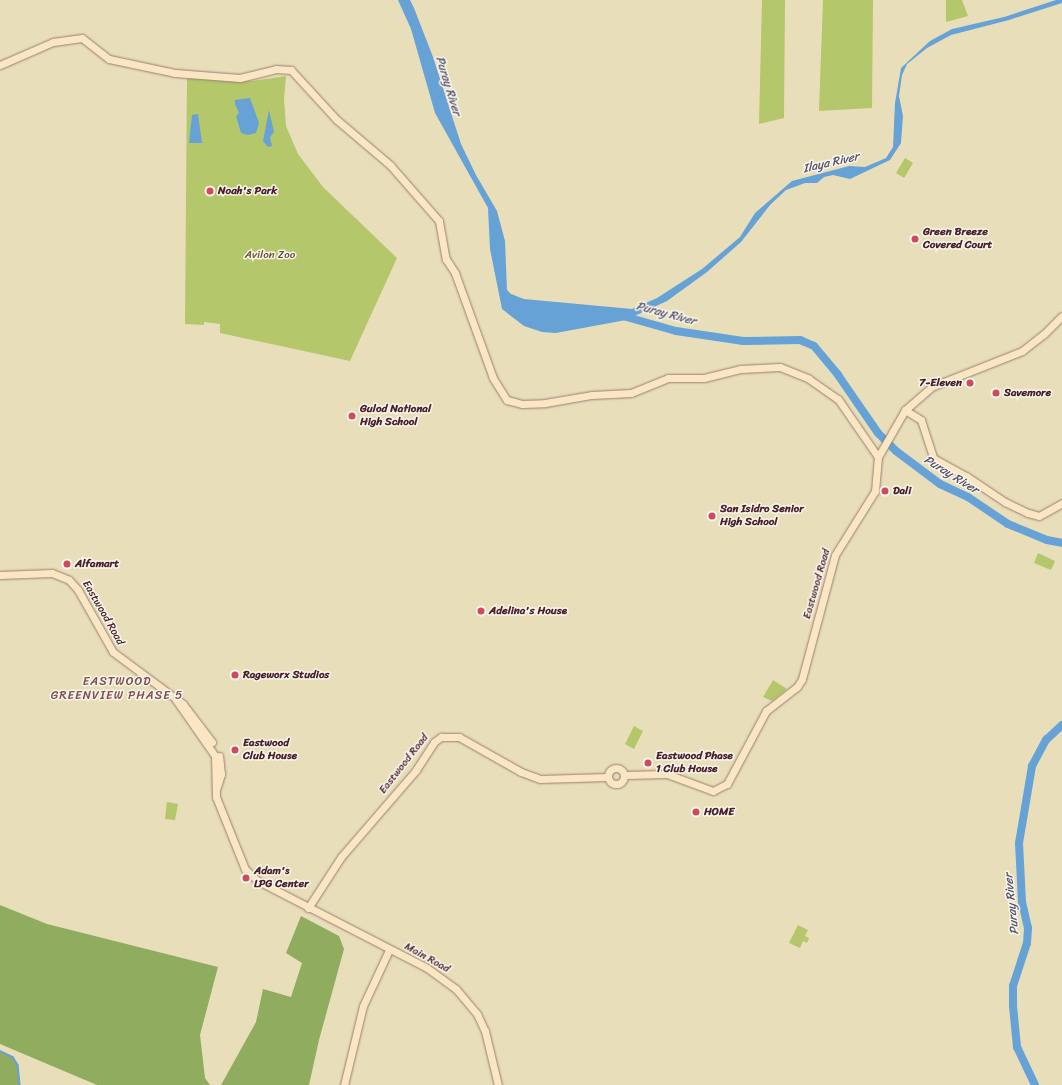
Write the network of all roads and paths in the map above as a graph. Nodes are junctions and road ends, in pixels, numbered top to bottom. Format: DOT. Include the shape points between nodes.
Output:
graph roads {
  1 [pos="0,65"];
  2 [pos="1062,316"];
  3 [pos="905,410"];
  4 [pos="879,455"];
  5 [pos="1062,503"];
  6 [pos="0,575"];
  7 [pos="625,775"];
  8 [pos="608,777"];
  9 [pos="310,909"];
  10 [pos="389,950"];
  11 [pos="344,1085"];
  12 [pos="498,1085"];
  1 -- 4 [label="street" via="53,42 82,38 109,59 175,73 234,78 252,77 276,69 291,70 337,120 390,165 439,221 446,259 455,273 493,378 507,400 522,404 545,403 592,395 631,394 668,378 704,378 742,368 780,367 808,379 838,399"];
  2 -- 3 [label="street, Eastwood Road" via="1022,351 931,387"];
  3 -- 4 [label="street, Eastwood Road"];
  3 -- 5 [label="street" via="921,420 932,458 966,476 1005,502 1028,514 1039,516"];
  4 -- 7 [label="street, Eastwood Road" via="874,491 835,555 802,679 797,688 766,711 730,780 721,789 713,791 667,774"];
  6 -- 9 [label="street, Eastwood Road" via="52,573 69,580 78,590 113,652 182,704 219,754 221,774 215,788 219,805 245,869 258,881"];
  7 -- 8 [label="street" via="623,781 618,784 611,782"];
  7 -- 8 [label="street" via="621,769 614,768 609,771"];
  8 -- 9 [label="street, Eastwood Road" via="540,779 521,772 459,737 441,737 341,857"];
  9 -- 10 [label="street, Main Road"];
  10 -- 11 [label="street" via="363,1006"];
  10 -- 12 [label="street, Main Road" via="444,979 468,1002 485,1031"];
}
